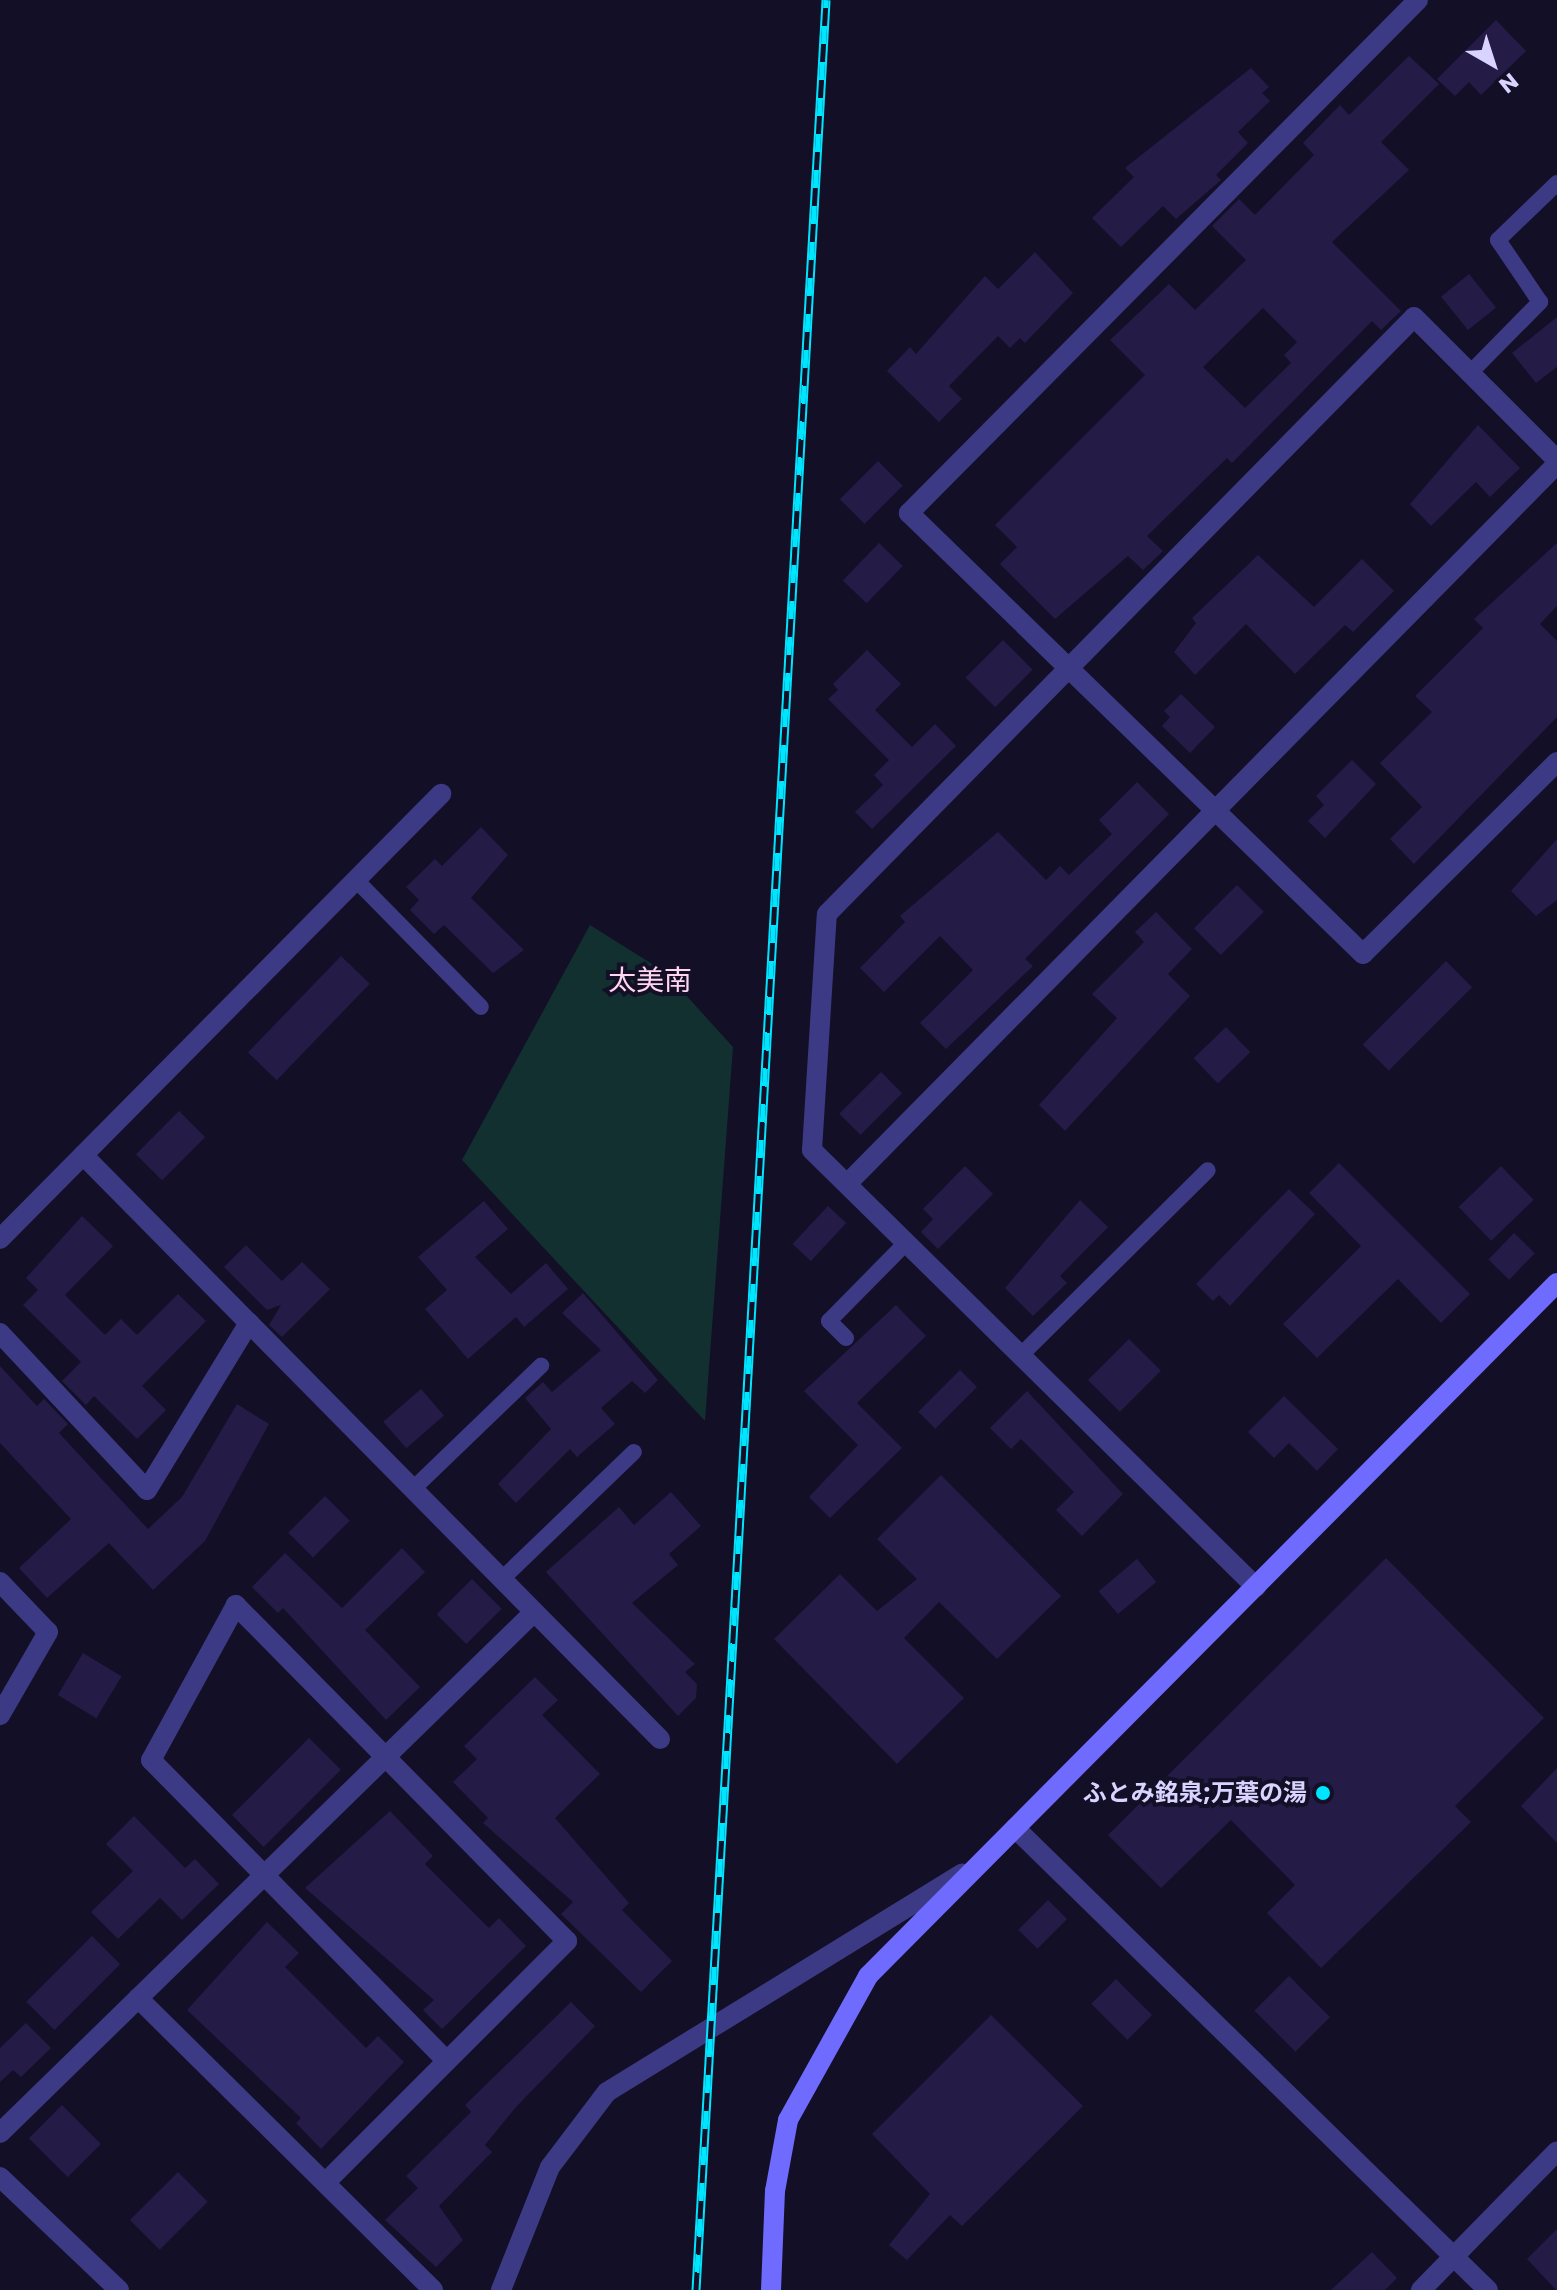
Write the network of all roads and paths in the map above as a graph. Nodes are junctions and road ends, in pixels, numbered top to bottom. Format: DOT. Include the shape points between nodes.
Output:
graph roads {
  1 [pos="1418,0"];
  2 [pos="1557,183"];
  3 [pos="1470,373"];
  4 [pos="1557,462"];
  5 [pos="1068,673"];
  6 [pos="1557,762"];
  7 [pos="441,794"];
  8 [pos="1216,810"];
  9 [pos="356,880"];
  10 [pos="481,1007"];
  11 [pos="83,1155"];
  12 [pos="1208,1170"];
  13 [pos="847,1184"];
  14 [pos="0,1239"];
  15 [pos="906,1243"];
  16 [pos="1557,1283"];
  17 [pos="249,1323"];
  18 [pos="0,1333"];
  19 [pos="846,1338"];
  20 [pos="1020,1356"];
  21 [pos="541,1366"];
  22 [pos="634,1452"];
  23 [pos="413,1489"];
  24 [pos="502,1579"];
  25 [pos="0,1582"];
  26 [pos="1256,1587"];
  27 [pos="534,1612"];
  28 [pos="0,1715"];
  29 [pos="660,1739"];
  30 [pos="385,1756"];
  31 [pos="1015,1828"];
  32 [pos="988,1856"];
  33 [pos="265,1874"];
  34 [pos="138,1998"];
  35 [pos="447,2061"];
  36 [pos="0,2133"];
  37 [pos="1557,2151"];
  38 [pos="326,2182"];
  39 [pos="3,2187"];
  40 [pos="1453,2257"];
  41 [pos="119,2290"];
  42 [pos="433,2290"];
  43 [pos="501,2290"];
  44 [pos="771,2290"];
  45 [pos="1421,2290"];
  46 [pos="1488,2290"];
  1 -- 5 [label="street" via="909,513"];
  2 -- 3 [label="lane" via="1498,240 1540,302"];
  3 -- 4 [label="street"];
  3 -- 5 [label="street" via="1414,317"];
  4 -- 8 [label="street"];
  5 -- 8 [label="street"];
  5 -- 13 [label="street" via="827,914 812,1150"];
  6 -- 8 [label="street" via="1363,954"];
  7 -- 9 [label="street"];
  8 -- 13 [label="street"];
  9 -- 10 [label="lane"];
  9 -- 11 [label="street"];
  11 -- 14 [label="street"];
  11 -- 17 [label="street"];
  12 -- 20 [label="lane"];
  13 -- 15 [label="street"];
  15 -- 19 [label="lane" via="829,1321"];
  15 -- 20 [label="street"];
  16 -- 26 [label="street"];
  17 -- 18 [label="street" via="147,1490"];
  17 -- 23 [label="street"];
  20 -- 26 [label="street"];
  21 -- 23 [label="lane"];
  22 -- 24 [label="lane"];
  23 -- 24 [label="street"];
  24 -- 27 [label="street"];
  25 -- 28 [label="street" via="48,1632"];
  26 -- 31 [label="street"];
  27 -- 29 [label="street"];
  27 -- 30 [label="street"];
  30 -- 33 [label="street"];
  30 -- 33 [label="street" via="236,1605 151,1760"];
  30 -- 35 [label="street" via="567,1941"];
  31 -- 32 [label="street"];
  31 -- 40 [label="street"];
  32 -- 43 [label="street" via="607,2092 550,2167"];
  32 -- 44 [label="street" via="868,1976 798,2095 779,2162"];
  33 -- 34 [label="street"];
  33 -- 35 [label="street"];
  34 -- 36 [label="street"];
  34 -- 38 [label="street"];
  35 -- 38 [label="street"];
  37 -- 40 [label="street"];
  38 -- 42 [label="street"];
  39 -- 41 [label="street"];
  40 -- 45 [label="street"];
  40 -- 46 [label="street"];
}
